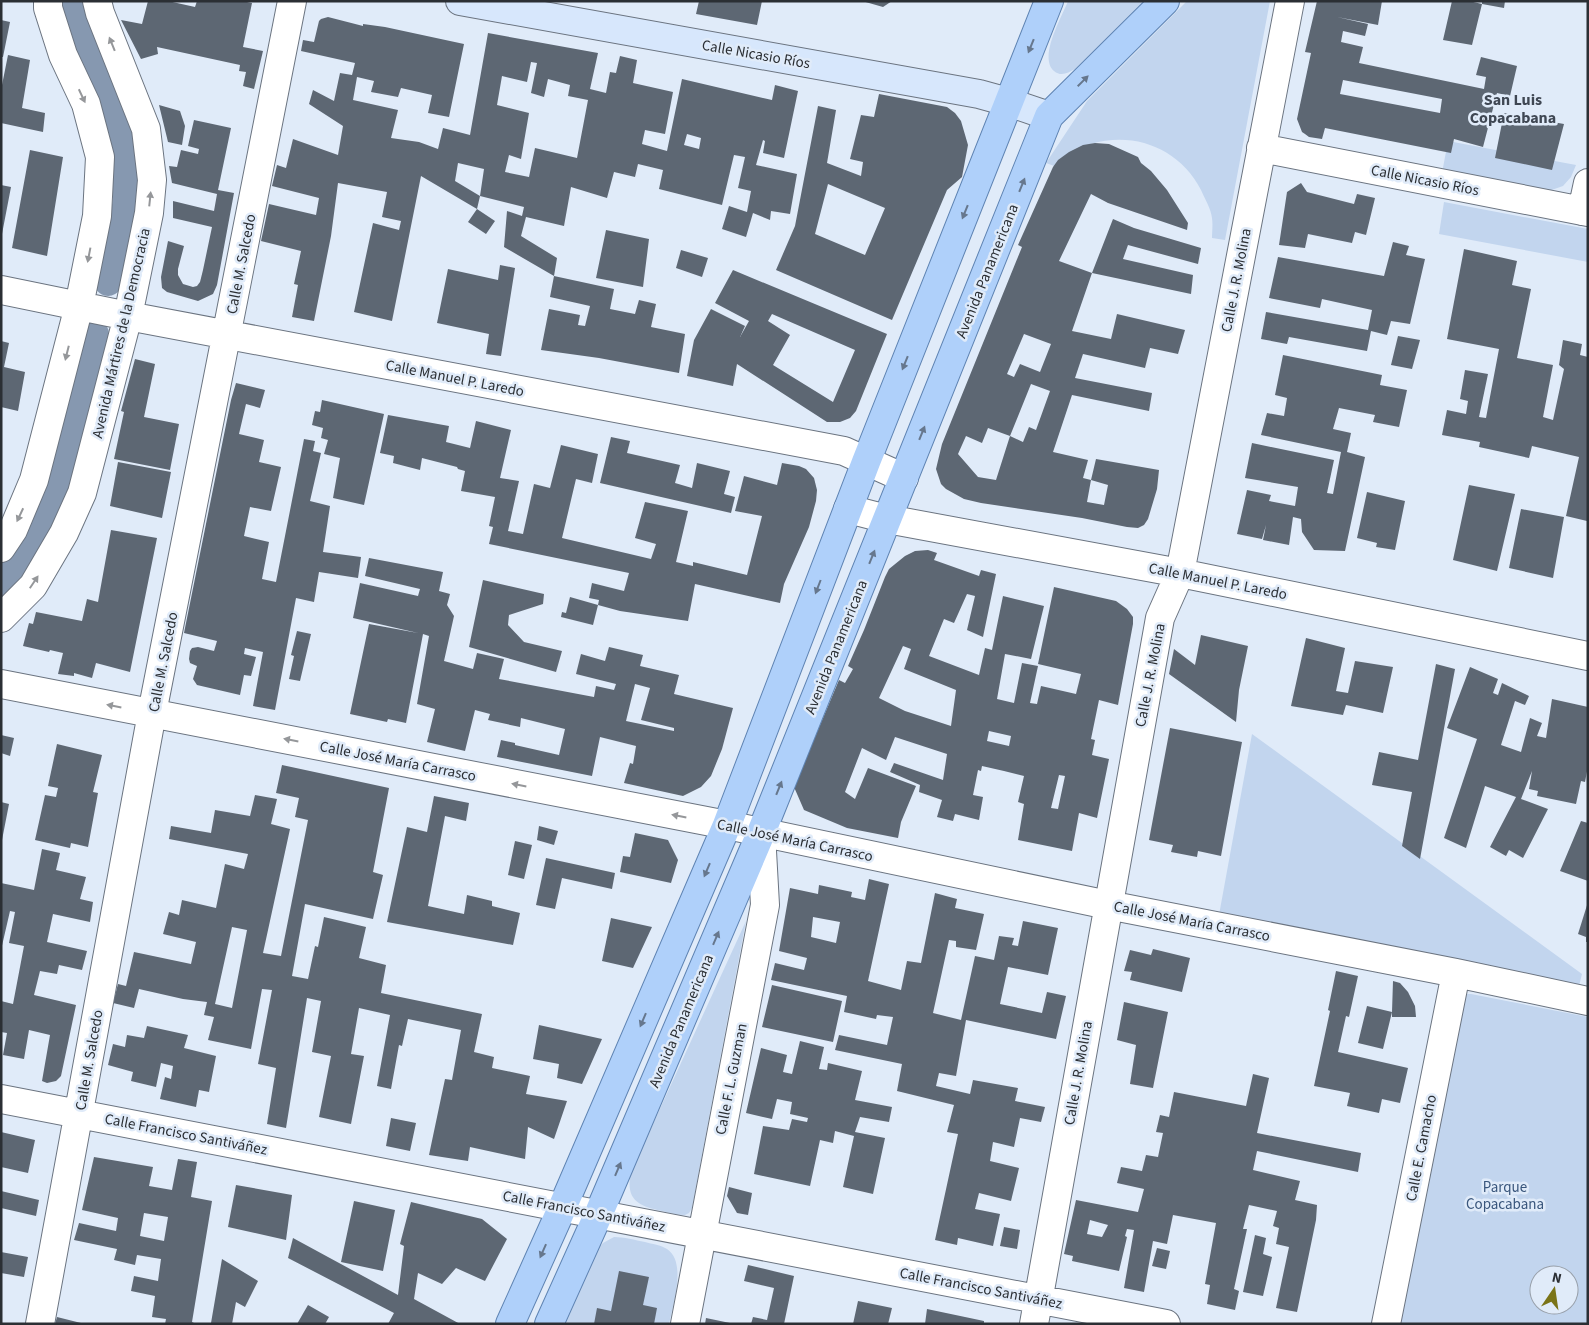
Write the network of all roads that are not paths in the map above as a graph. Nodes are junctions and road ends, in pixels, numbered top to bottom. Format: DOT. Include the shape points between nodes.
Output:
graph roads {
  1 [pos="48,1"];
  2 [pos="97,1"];
  3 [pos="292,1"];
  4 [pos="460,1"];
  5 [pos="1050,1"];
  6 [pos="1165,1"];
  7 [pos="1290,1"];
  8 [pos="1008,102"];
  9 [pos="1049,116"];
  10 [pos="1261,148"];
  11 [pos="1588,183"];
  12 [pos="1585,212"];
  13 [pos="1,290"];
  14 [pos="79,306"];
  15 [pos="128,316"];
  16 [pos="227,335"];
  17 [pos="866,462"];
  18 [pos="904,478"];
  19 [pos="848,509"];
  20 [pos="887,519"];
  21 [pos="1,548"];
  22 [pos="1180,573"];
  23 [pos="1,618"];
  24 [pos="1588,656"];
  25 [pos="1,684"];
  26 [pos="152,713"];
  27 [pos="727,826"];
  28 [pos="761,833"];
  29 [pos="1108,905"];
  30 [pos="1456,973"];
  31 [pos="1588,1001"];
  32 [pos="1,1099"];
  33 [pos="80,1114"];
  34 [pos="563,1206"];
  35 [pos="599,1214"];
  36 [pos="702,1234"];
  37 [pos="1036,1311"];
  38 [pos="40,1324"];
  39 [pos="510,1324"];
  40 [pos="549,1324"];
  41 [pos="684,1324"];
  42 [pos="1166,1324"];
  43 [pos="1386,1324"];
  1 -- 14 [label="street, one-way" via="63,55 86,104 100,157 97,216"];
  15 -- 2 [label="street, Avenida Mártires de la Democracia, one-way" via="149,213 152,180 146,129"];
  3 -- 16 [label="street, Calle M. Salcedo"];
  4 -- 8 [label="street, Calle Nicasio Ríos" via="979,94"];
  5 -- 8 [label="main road, one-way"];
  9 -- 6 [label="main road, Avenida Panamericana, one-way"];
  7 -- 10 [label="street, Calle J. R. Molina"];
  8 -- 9 [label="street, Calle Nicasio Ríos"];
  8 -- 17 [label="main road, one-way"];
  18 -- 9 [label="main road, Avenida Panamericana, one-way"];
  10 -- 12 [label="street, Calle Nicasio Ríos"];
  10 -- 22 [label="street, Calle J. R. Molina"];
  11 -- 12 [label="street"];
  13 -- 14 [label="street, Calle Manuel P. Laredo"];
  14 -- 15 [label="street, Calle Manuel P. Laredo"];
  14 -- 21 [label="street, one-way" via="34,480 13,530"];
  15 -- 16 [label="street, Calle Manuel P. Laredo"];
  23 -- 15 [label="street, Avenida Mártires de la Democracia, one-way" via="33,586 82,493"];
  16 -- 17 [label="street, Calle Manuel P. Laredo" via="844,451"];
  16 -- 26 [label="street, Calle M. Salcedo"];
  17 -- 18 [label="street, Calle Manuel P. Laredo"];
  17 -- 19 [label="main road"];
  18 -- 20 [label="main road, Avenida Panamericana"];
  19 -- 20 [label="street, Calle Manuel P. Laredo"];
  19 -- 27 [label="main road, one-way"];
  20 -- 22 [label="street, Calle Manuel P. Laredo"];
  28 -- 20 [label="main road, Avenida Panamericana, one-way"];
  22 -- 24 [label="street, Calle Manuel P. Laredo"];
  22 -- 29 [label="street, Calle J. R. Molina" via="1160,618"];
  26 -- 25 [label="street, Calle José María Carrasco, one-way"];
  27 -- 26 [label="street, Calle José María Carrasco, one-way"];
  26 -- 33 [label="street, Calle M. Salcedo"];
  27 -- 28 [label="street, Calle José María Carrasco"];
  27 -- 34 [label="main road, one-way"];
  28 -- 29 [label="street, Calle José María Carrasco"];
  35 -- 28 [label="main road, Avenida Panamericana, one-way"];
  28 -- 36 [label="street, Calle F. L. Guzman" via="765,905"];
  29 -- 30 [label="street, Calle José María Carrasco"];
  29 -- 37 [label="street, Calle J. R. Molina"];
  30 -- 31 [label="street, Calle José María Carrasco"];
  30 -- 43 [label="street, Calle E. Camacho"];
  32 -- 33 [label="street, Calle Francisco Santiváñez"];
  33 -- 34 [label="street, Calle Francisco Santiváñez"];
  33 -- 38 [label="street, Calle M. Salcedo"];
  34 -- 35 [label="street, Calle Francisco Santiváñez"];
  34 -- 39 [label="main road, one-way"];
  35 -- 36 [label="street, Calle Francisco Santiváñez"];
  35 -- 40 [label="main road, Avenida Panamericana"];
  36 -- 37 [label="street, Calle Francisco Santiváñez"];
  36 -- 41 [label="street, Calle F. L. Guzman"];
  37 -- 42 [label="street, Calle Francisco Santiváñez"];
}
